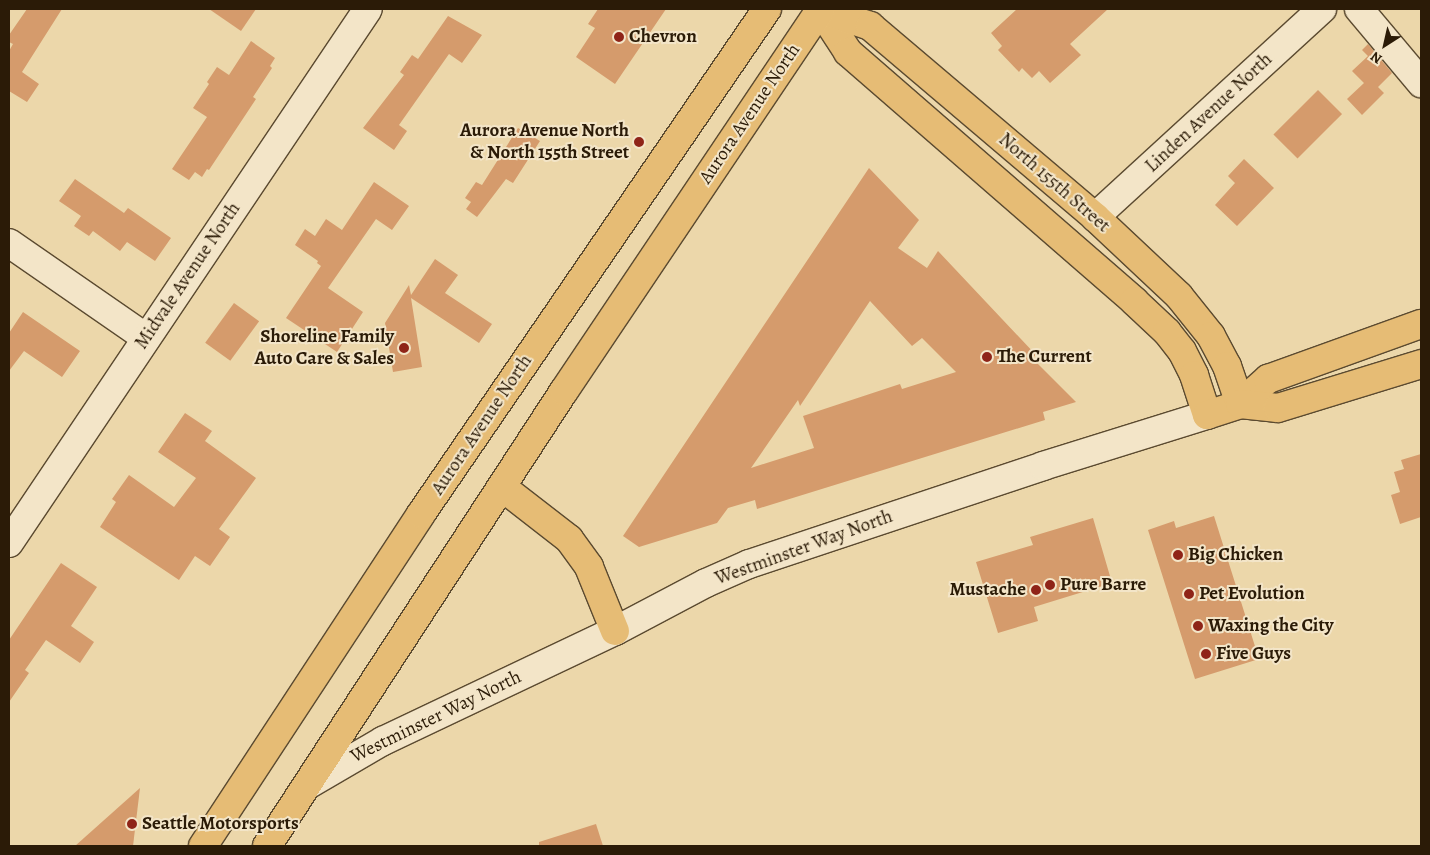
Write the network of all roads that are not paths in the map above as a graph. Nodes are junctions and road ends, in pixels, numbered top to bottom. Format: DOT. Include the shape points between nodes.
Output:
graph roads {
  1 [pos="368,9"];
  2 [pos="767,9"];
  3 [pos="820,9"];
  4 [pos="1322,9"];
  5 [pos="1360,9"];
  6 [pos="1421,83"];
  7 [pos="1095,217"];
  8 [pos="9,243"];
  9 [pos="1421,324"];
  10 [pos="146,338"];
  11 [pos="1421,364"];
  12 [pos="1240,404"];
  13 [pos="1207,415"];
  14 [pos="502,487"];
  15 [pos="9,543"];
  16 [pos="615,631"];
  17 [pos="309,784"];
  18 [pos="203,846"];
  19 [pos="267,846"];
  1 -- 10 [label="street, Midvale Avenue North"];
  2 -- 18 [label="main road, Aurora Avenue North" via="421,514"];
  3 -- 7 [label="main road, North 155th Street" via="870,26"];
  3 -- 13 [label="main road, North 155th Street" via="848,52 1167,332 1182,351 1194,375"];
  3 -- 14 [label="main road, Aurora Avenue North"];
  4 -- 7 [label="street, Linden Avenue North"];
  5 -- 6 [label="street"];
  7 -- 12 [label="main road, North 155th Street" via="1179,296 1211,336 1228,366"];
  8 -- 10 [label="street"];
  9 -- 12 [label="main road, Westminster Way North" via="1268,379"];
  10 -- 15 [label="street, Midvale Avenue North"];
  11 -- 12 [label="main road, Westminster Way North" via="1278,408"];
  12 -- 13 [label="main road, Westminster Way North"];
  13 -- 16 [label="street, Westminster Way North" via="749,564"];
  14 -- 16 [label="main road" via="569,539 589,567"];
  14 -- 17 [label="main road, Aurora Avenue North"];
  16 -- 17 [label="street, Westminster Way North" via="382,740"];
  17 -- 19 [label="main road, Aurora Avenue North"];
}
